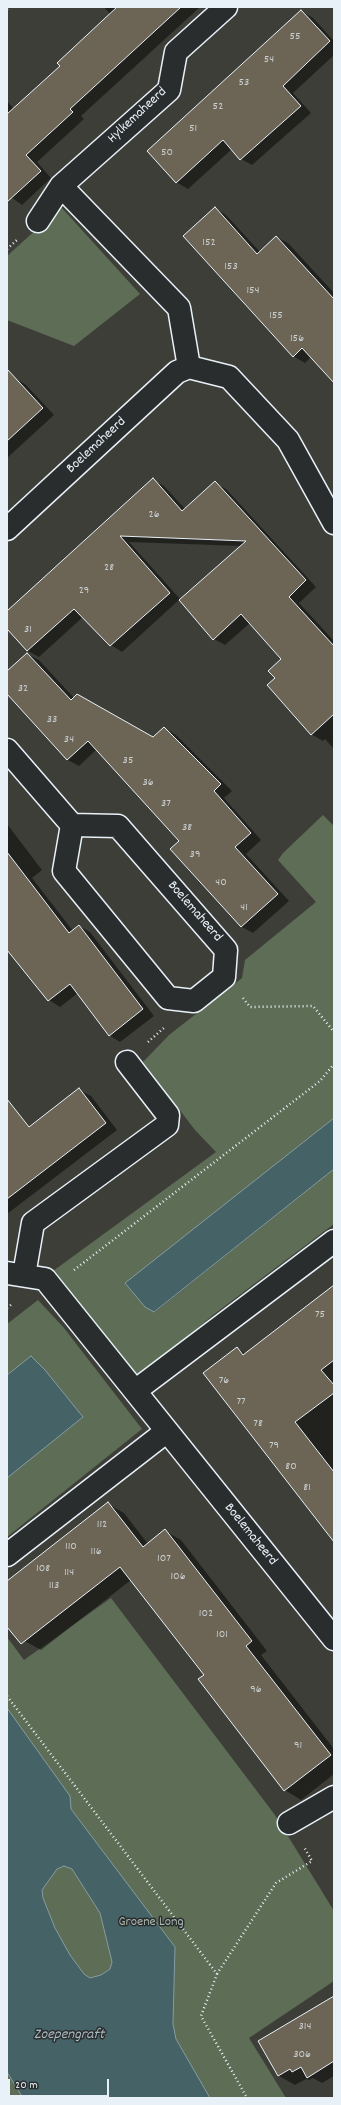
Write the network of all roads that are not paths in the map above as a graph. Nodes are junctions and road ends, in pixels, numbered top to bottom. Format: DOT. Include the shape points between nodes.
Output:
graph roads {
  1 [pos="226,7"];
  2 [pos="61,186"];
  3 [pos="38,221"];
  4 [pos="189,367"];
  5 [pos="334,523"];
  6 [pos="7,529"];
  7 [pos="7,750"];
  8 [pos="72,826"];
  9 [pos="127,1062"];
  10 [pos="334,1241"];
  11 [pos="16,1274"];
  12 [pos="135,1391"];
  13 [pos="167,1431"];
  14 [pos="7,1555"];
  15 [pos="334,1639"];
  16 [pos="334,1796"];
  17 [pos="289,1823"];
  1 -- 2 [label="street, Hylkemaheerd" via="176,52 169,90"];
  2 -- 3 [label="street, Hylkemaheerd"];
  2 -- 4 [label="street" via="179,308"];
  4 -- 5 [label="street" via="229,377 288,440"];
  4 -- 6 [label="street, Boelemaheerd" via="177,372"];
  7 -- 8 [label="street"];
  8 -- 8 [label="street, Boelemaheerd" via="64,871 168,998 194,1001 224,977 226,950 118,826"];
  9 -- 11 [label="street, Boelemaheerd" via="168,1114 167,1126 33,1223"];
  10 -- 12 [label="street"];
  11 -- 12 [label="street, Boelemaheerd" via="45,1279"];
  12 -- 13 [label="street, Boelemaheerd"];
  13 -- 14 [label="street"];
  13 -- 15 [label="street, Boelemaheerd"];
  16 -- 17 [label="street"];
}
